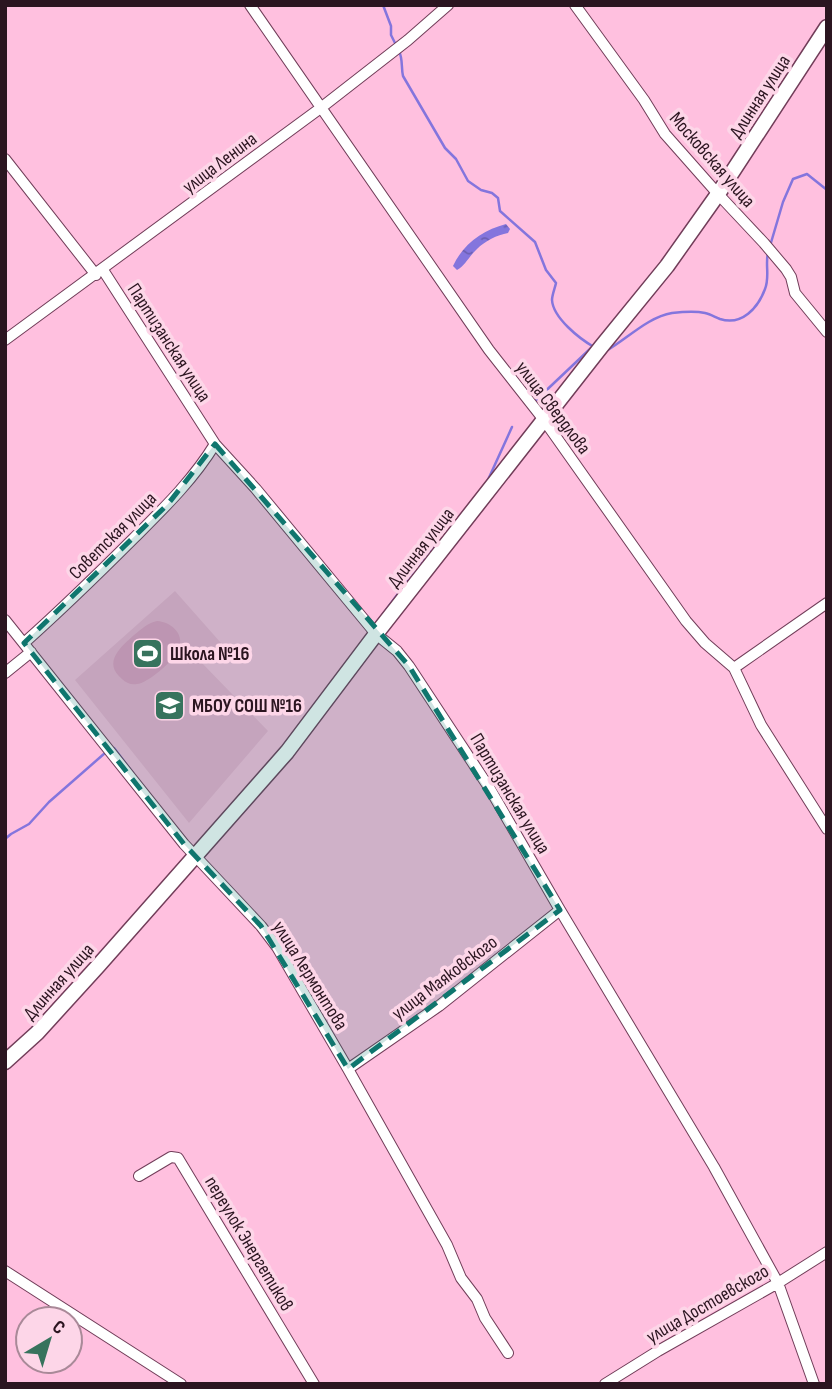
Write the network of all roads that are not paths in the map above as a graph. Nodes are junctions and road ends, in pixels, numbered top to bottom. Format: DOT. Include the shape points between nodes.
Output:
graph roads {
  1 [pos="250,5"];
  2 [pos="448,5"];
  3 [pos="575,5"];
  4 [pos="827,27"];
  5 [pos="322,107"];
  6 [pos="5,159"];
  7 [pos="718,194"];
  8 [pos="99,272"];
  9 [pos="827,332"];
  10 [pos="5,340"];
  11 [pos="544,420"];
  12 [pos="215,444"];
  13 [pos="827,603"];
  14 [pos="5,620"];
  15 [pos="376,634"];
  16 [pos="24,643"];
  17 [pos="31,652"];
  18 [pos="734,668"];
  19 [pos="5,673"];
  20 [pos="827,829"];
  21 [pos="195,856"];
  22 [pos="560,910"];
  23 [pos="5,1062"];
  24 [pos="348,1069"];
  25 [pos="139,1176"];
  26 [pos="827,1252"];
  27 [pos="5,1271"];
  28 [pos="778,1283"];
  29 [pos="508,1353"];
  30 [pos="181,1384"];
  31 [pos="314,1384"];
  32 [pos="605,1384"];
  33 [pos="814,1384"];
  1 -- 5 [label="street, улица Свердлова"];
  2 -- 5 [label="street, улица Ленина"];
  3 -- 7 [label="street, Московская улица" via="665,134"];
  4 -- 7 [label="main road, Длинная улица"];
  5 -- 8 [label="street, улица Ленина"];
  5 -- 11 [label="street, улица Свердлова" via="489,350"];
  6 -- 8 [label="street, Партизанская улица"];
  7 -- 9 [label="street, Московская улица" via="778,259 791,277 794,293"];
  7 -- 11 [label="main road, Длинная улица" via="667,266"];
  8 -- 10 [label="street, улица Ленина"];
  8 -- 12 [label="street, Партизанская улица"];
  11 -- 15 [label="main road, Длинная улица"];
  11 -- 18 [label="street, улица Свердлова" via="686,621"];
  12 -- 15 [label="street, Партизанская улица"];
  12 -- 16 [label="street, Советская улица" via="169,504"];
  13 -- 18 [label="street"];
  14 -- 16 [label="street, улица Лермонтова"];
  15 -- 21 [label="main road, Длинная улица" via="287,752"];
  15 -- 22 [label="street, Партизанская улица" via="397,651 446,720"];
  16 -- 17 [label="street, улица Лермонтова"];
  17 -- 19 [label="street"];
  17 -- 21 [label="street, улица Лермонтова"];
  18 -- 20 [label="street, улица Свердлова" via="761,725"];
  21 -- 23 [label="main road, Длинная улица" via="37,1033"];
  21 -- 24 [label="street, улица Лермонтова" via="277,947"];
  22 -- 24 [label="street, улица Маяковского" via="439,1006"];
  22 -- 28 [label="street, Партизанская улица"];
  24 -- 29 [label="street, улица Лермонтова" via="447,1245 461,1279"];
  25 -- 31 [label="street, переулок Энергетиков" via="171,1157 178,1158"];
  26 -- 28 [label="street, улица Достоевского"];
  27 -- 30 [label="street"];
  28 -- 32 [label="street, улица Достоевского"];
  28 -- 33 [label="street, Партизанская улица"];
}
